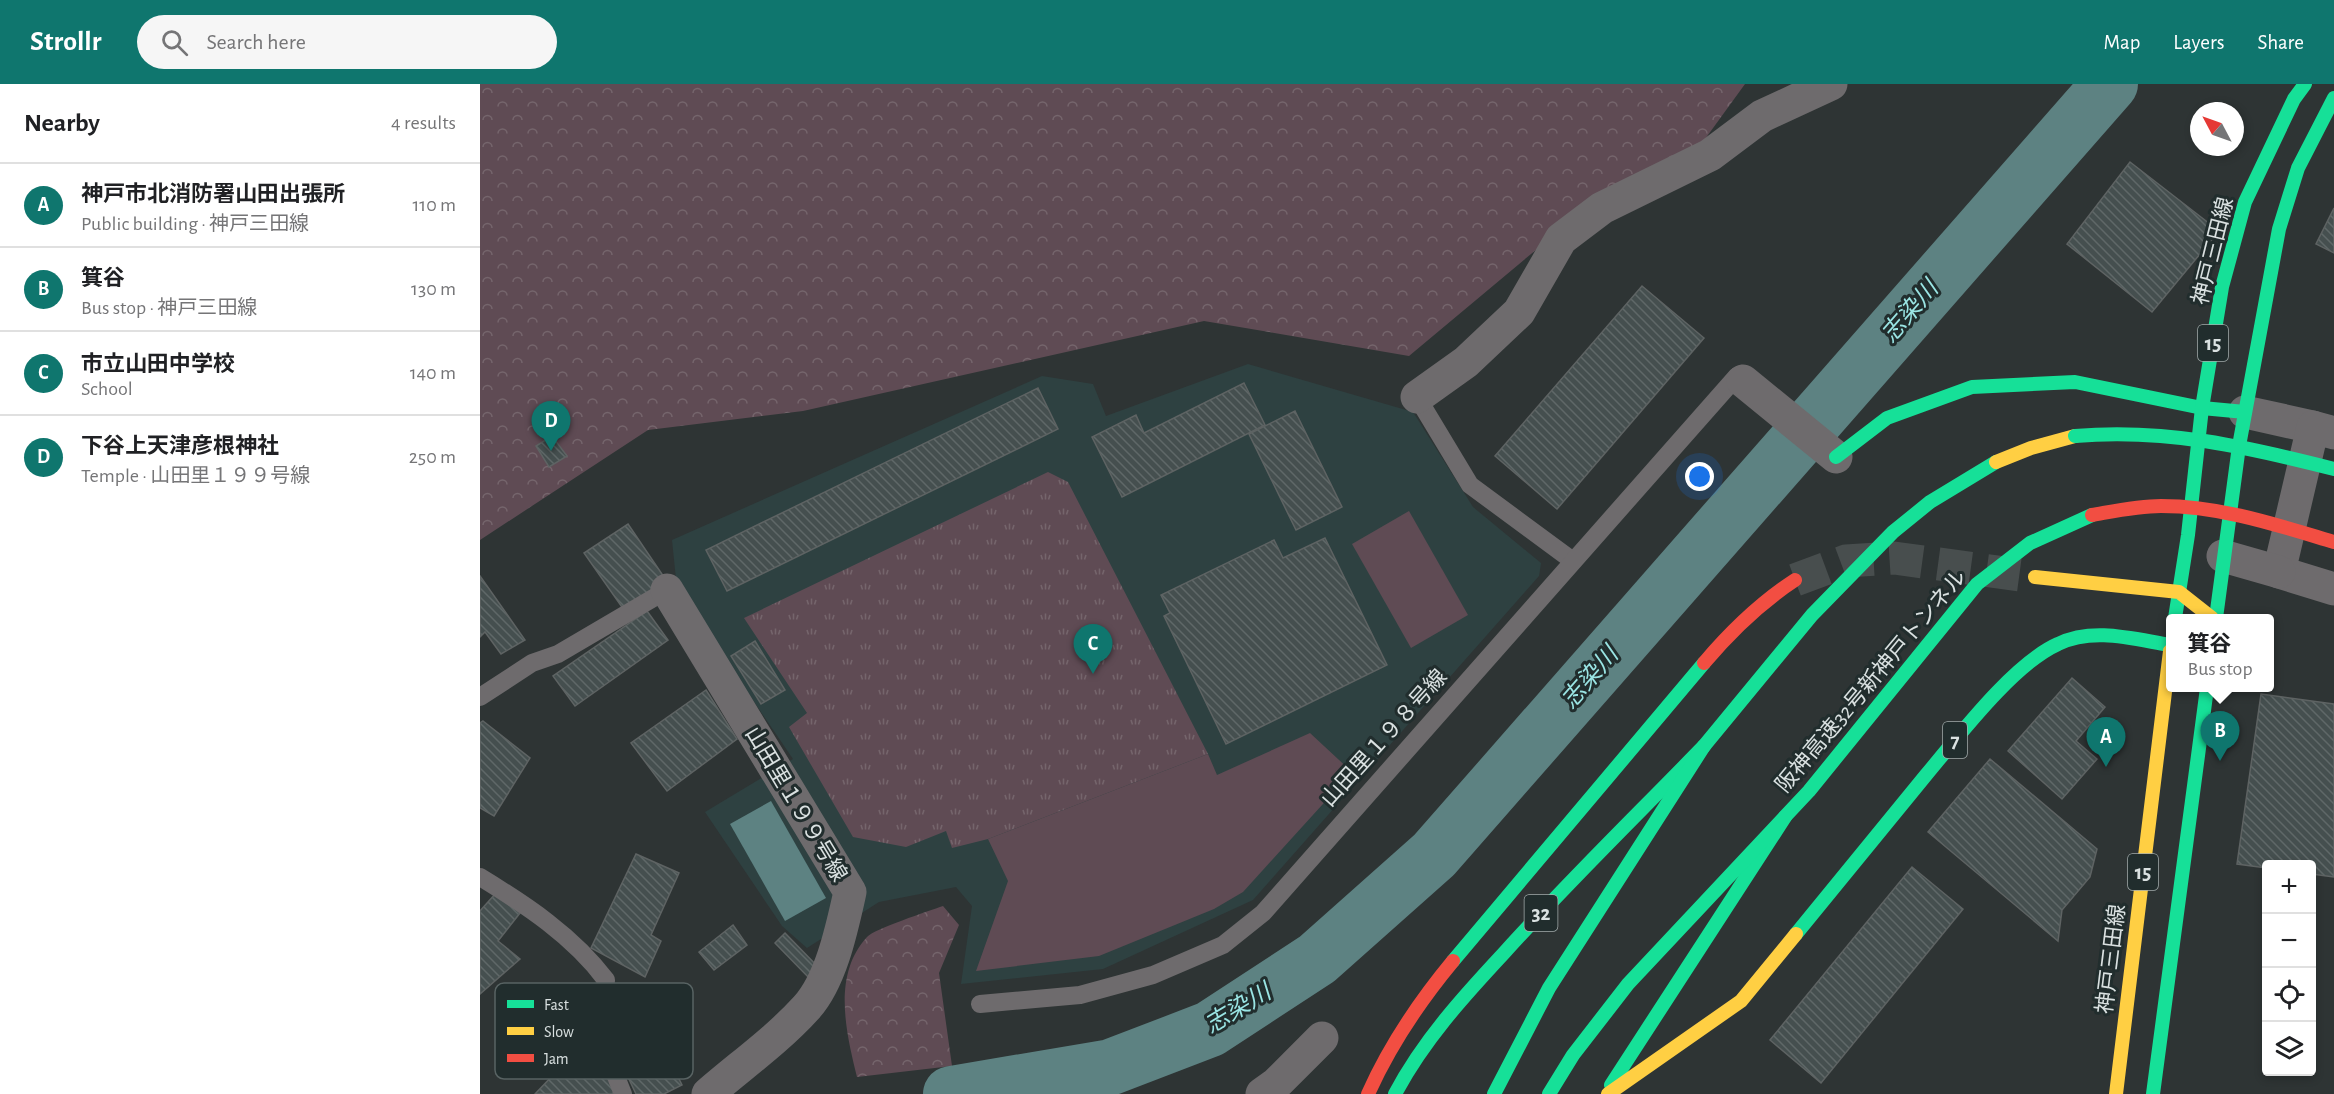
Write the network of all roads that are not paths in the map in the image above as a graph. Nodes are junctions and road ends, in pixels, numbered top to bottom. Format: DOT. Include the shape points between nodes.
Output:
graph roads {
  1 [pos="1831,84"];
  2 [pos="2305,84"];
  3 [pos="2334,98"];
  4 [pos="1743,381"];
  5 [pos="1416,397"];
  6 [pos="2202,408"];
  7 [pos="2245,412"];
  8 [pos="2323,430"];
  9 [pos="1836,457"];
  10 [pos="2334,469"];
  11 [pos="2334,542"];
  12 [pos="2223,556"];
  13 [pos="1573,561"];
  14 [pos="2279,572"];
  15 [pos="2035,577"];
  16 [pos="1795,580"];
  17 [pos="2334,589"];
  18 [pos="666,590"];
  19 [pos="2179,592"];
  20 [pos="2176,614"];
  21 [pos="2209,614"];
  22 [pos="2215,614"];
  23 [pos="2166,644"];
  24 [pos="2166,684"];
  25 [pos="2206,692"];
  26 [pos="480,697"];
  27 [pos="1704,746"];
  28 [pos="1785,817"];
  29 [pos="480,876"];
  30 [pos="606,983"];
  31 [pos="980,1004"];
  32 [pos="1322,1038"];
  33 [pos="617,1079"];
  34 [pos="623,1094"];
  35 [pos="708,1094"];
  36 [pos="1262,1094"];
  37 [pos="1368,1094"];
  38 [pos="1395,1094"];
  39 [pos="1494,1094"];
  40 [pos="1549,1094"];
  41 [pos="1607,1094"];
  42 [pos="2116,1094"];
  43 [pos="2153,1094"];
  1 -- 5 [label="street" via="1761,116 1710,155 1602,208 1561,239 1519,312 1466,362"];
  2 -- 6 [label="main road, 神戸三田線 / 15" via="2268,150 2245,202 2222,287"];
  3 -- 7 [label="main road, 15" via="2310,140 2289,193"];
  4 -- 9 [label="street"];
  4 -- 13 [label="lane, 山田里１９８号線" via="1737,376"];
  5 -- 13 [label="lane" via="1470,485"];
  6 -- 7 [label="main road"];
  6 -- 9 [label="main road" via="2075,382 1972,387 1887,418"];
  6 -- 19 [label="main road, 神戸三田線 / 15"];
  7 -- 8 [label="street"];
  7 -- 12 [label="main road, 15"];
  8 -- 14 [label="street"];
  10 -- 27 [label="main road, 32, bridge" via="2263,451 2131,432 2075,436 1994,463 1930,502 1893,532 1812,615"];
  11 -- 28 [label="main road, 阪神高速32号新神戸トンネル, bridge" via="2203,509 2152,507 2092,515 2058,526 2006,557 1977,584"];
  12 -- 14 [label="street"];
  12 -- 22 [label="main road, 15"];
  13 -- 31 [label="lane, 山田里１９８号線" via="1263,913 1223,945 1153,975 1080,995"];
  14 -- 17 [label="street"];
  15 -- 19 [label="main road"];
  16 -- 37 [label="main road" via="1768,598 1724,640 1426,992 1390,1048"];
  18 -- 26 [label="lane" via="558,654 532,663"];
  18 -- 35 [label="street, 山田里１９９号線" via="850,892 840,938 807,1007"];
  19 -- 20 [label="main road, 神戸三田線 / 15"];
  19 -- 21 [label="main road"];
  23 -- 41 [label="main road, 7" via="2108,635 2085,636 2059,643 2034,657 1971,721 1741,1001"];
  24 -- 42 [label="main road, 神戸三田線 / 15"];
  25 -- 43 [label="main road, 15"];
  27 -- 38 [label="main road, 32" via="1538,916 1449,1014 1418,1054"];
  27 -- 39 [label="main road, 32" via="1549,988"];
  28 -- 40 [label="main road, 阪神高速32号新神戸トンネル" via="1618,996"];
  28 -- 41 [label="main road, 7"];
  29 -- 30 [label="lane" via="520,901 587,955"];
  32 -- 36 [label="street"];
  33 -- 34 [label="lane"];
}
